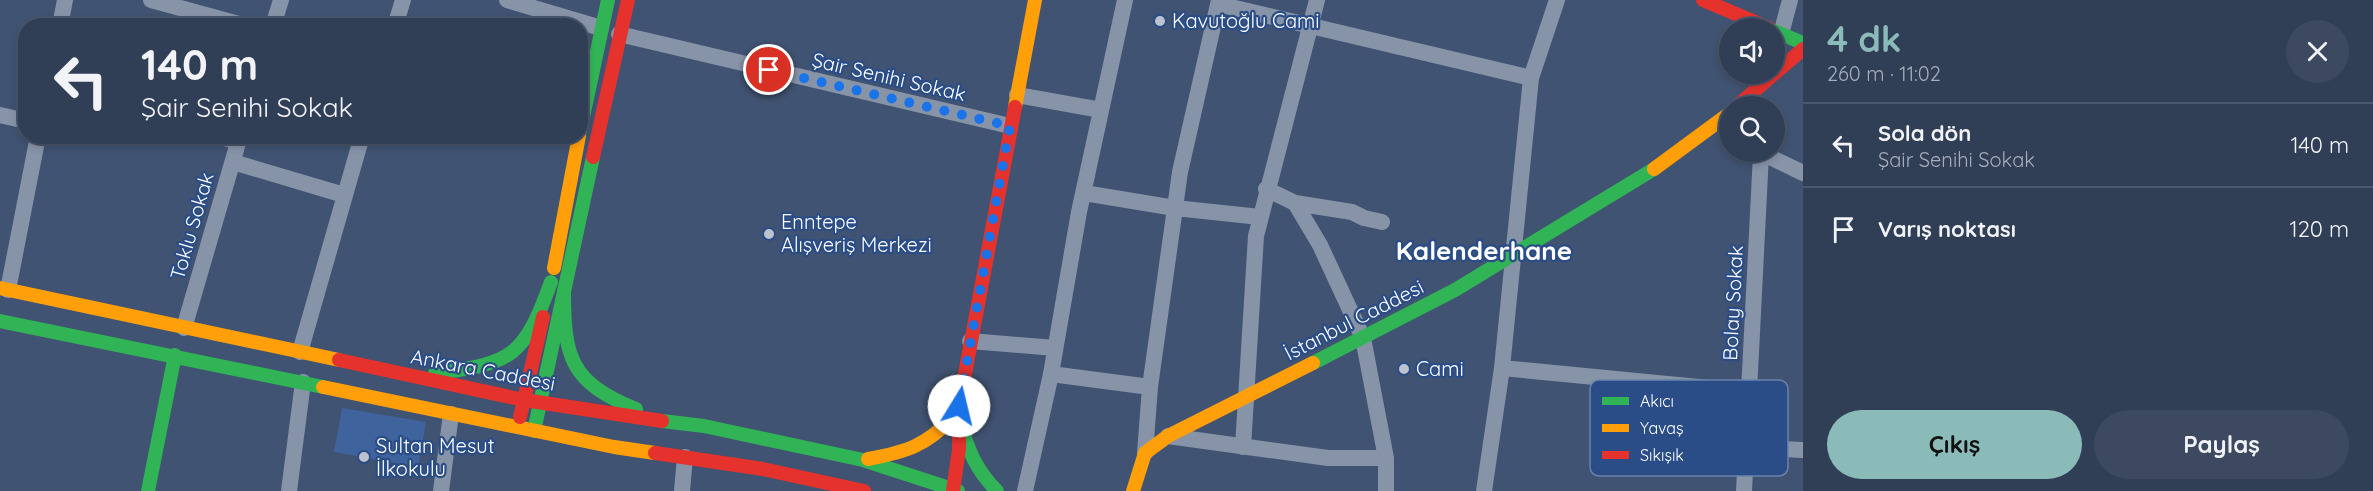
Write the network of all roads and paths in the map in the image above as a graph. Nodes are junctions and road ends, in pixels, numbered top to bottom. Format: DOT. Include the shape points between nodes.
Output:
graph roads {
  1 [pos="65,0"];
  2 [pos="151,0"];
  3 [pos="281,0"];
  4 [pos="403,0"];
  5 [pos="507,0"];
  6 [pos="608,0"];
  7 [pos="628,0"];
  8 [pos="1035,0"];
  9 [pos="1125,0"];
  10 [pos="1317,0"];
  11 [pos="1557,0"];
  12 [pos="1703,0"];
  13 [pos="1790,0"];
  14 [pos="1219,2"];
  15 [pos="62,18"];
  16 [pos="217,18"];
  17 [pos="275,18"];
  18 [pos="397,18"];
  19 [pos="567,18"];
  20 [pos="1745,18"];
  21 [pos="1781,18"];
  22 [pos="588,24"];
  23 [pos="1310,26"];
  24 [pos="601,28"];
  25 [pos="619,34"];
  26 [pos="1785,35"];
  27 [pos="1803,43"];
  28 [pos="1803,49"];
  29 [pos="1531,78"];
  30 [pos="588,92"];
  31 [pos="1017,94"];
  32 [pos="1749,96"];
  33 [pos="1101,110"];
  34 [pos="0,116"];
  35 [pos="18,119"];
  36 [pos="1719,121"];
  37 [pos="1010,126"];
  38 [pos="36,144"];
  39 [pos="238,144"];
  40 [pos="360,144"];
  41 [pos="577,144"];
  42 [pos="233,162"];
  43 [pos="1760,162"];
  44 [pos="1779,162"];
  45 [pos="1803,173"];
  46 [pos="1266,189"];
  47 [pos="1083,193"];
  48 [pos="344,195"];
  49 [pos="1295,203"];
  50 [pos="1175,208"];
  51 [pos="1260,217"];
  52 [pos="1382,222"];
  53 [pos="1513,254"];
  54 [pos="551,282"];
  55 [pos="4,289"];
  56 [pos="564,290"];
  57 [pos="0,321"];
  58 [pos="184,328"];
  59 [pos="1363,338"];
  60 [pos="970,341"];
  61 [pos="1055,348"];
  62 [pos="300,352"];
  63 [pos="175,355"];
  64 [pos="1502,368"];
  65 [pos="1051,374"];
  66 [pos="411,376"];
  67 [pos="1626,380"];
  68 [pos="1751,380"];
  69 [pos="303,382"];
  70 [pos="1150,387"];
  71 [pos="1246,398"];
  72 [pos="524,400"];
  73 [pos="540,403"];
  74 [pos="451,414"];
  75 [pos="958,416"];
  76 [pos="704,426"];
  77 [pos="518,428"];
  78 [pos="534,431"];
  79 [pos="1168,436"];
  80 [pos="1243,447"];
  81 [pos="1788,449"];
  82 [pos="1803,450"];
  83 [pos="1145,453"];
  84 [pos="686,457"];
  85 [pos="1386,458"];
  86 [pos="863,460"];
  87 [pos="1745,476"];
  88 [pos="938,488"];
  89 [pos="955,490"];
  90 [pos="148,491"];
  91 [pos="289,491"];
  92 [pos="441,491"];
  93 [pos="682,491"];
  94 [pos="864,491"];
  95 [pos="997,491"];
  96 [pos="1025,491"];
  97 [pos="1133,491"];
  98 [pos="1386,491"];
  99 [pos="1484,491"];
  100 [pos="1744,491"];
  1 -- 15 [label="street"];
  2 -- 16 [label="street"];
  3 -- 17 [label="street"];
  4 -- 18 [label="street"];
  5 -- 19 [label="street"];
  6 -- 24 [label="main road"];
  7 -- 25 [label="main road"];
  8 -- 31 [label="main road"];
  9 -- 33 [label="street"];
  10 -- 23 [label="street"];
  11 -- 29 [label="street"];
  12 -- 20 [label="main road"];
  13 -- 21 [label="street"];
  14 -- 23 [label="street"];
  14 -- 50 [label="street"];
  22 -- 24 [label="street"];
  23 -- 29 [label="street"];
  23 -- 46 [label="street"];
  24 -- 30 [label="main road"];
  25 -- 37 [label="street, Şair Senihi Sokak"];
  25 -- 56 [label="main road"];
  26 -- 27 [label="main road"];
  28 -- 32 [label="main road"];
  29 -- 53 [label="street"];
  31 -- 33 [label="street"];
  31 -- 37 [label="main road"];
  33 -- 47 [label="street"];
  34 -- 35 [label="street"];
  36 -- 53 [label="main road, İstanbul Caddesi" via="1664,163"];
  37 -- 60 [label="main road"];
  38 -- 55 [label="street"];
  39 -- 42 [label="street, Toklu Sokak"];
  40 -- 48 [label="street"];
  41 -- 54 [label="main road"];
  42 -- 48 [label="street"];
  42 -- 58 [label="street, Toklu Sokak"];
  43 -- 68 [label="street, Bolay Sokak"];
  44 -- 45 [label="street"];
  46 -- 49 [label="street"];
  46 -- 51 [label="street"];
  47 -- 50 [label="street"];
  47 -- 61 [label="street"];
  48 -- 62 [label="street"];
  49 -- 52 [label="street" via="1352,212"];
  49 -- 59 [label="street" via="1320,245"];
  50 -- 51 [label="street"];
  50 -- 70 [label="street"];
  51 -- 71 [label="street"];
  53 -- 59 [label="main road, İstanbul Caddesi" via="1455,290"];
  53 -- 64 [label="street"];
  54 -- 66 [label="main road" via="537,323 512,357 478,369"];
  54 -- 72 [label="main road"];
  55 -- 58 [label="main road, Ankara Caddesi"];
  56 -- 73 [label="main road"];
  56 -- 76 [label="main road" via="565,339 583,378 611,399 634,409"];
  57 -- 63 [label="main road"];
  58 -- 62 [label="main road, Ankara Caddesi"];
  59 -- 71 [label="main road, İstanbul Caddesi"];
  59 -- 85 [label="street"];
  60 -- 61 [label="street"];
  60 -- 75 [label="main road"];
  61 -- 65 [label="street"];
  62 -- 66 [label="main road, Ankara Caddesi"];
  63 -- 69 [label="main road"];
  63 -- 90 [label="main road"];
  64 -- 67 [label="street"];
  64 -- 99 [label="street"];
  65 -- 70 [label="street"];
  65 -- 96 [label="street"];
  66 -- 72 [label="main road, Ankara Caddesi"];
  69 -- 74 [label="main road"];
  69 -- 91 [label="street"];
  70 -- 83 [label="street"];
  71 -- 79 [label="main road, İstanbul Caddesi"];
  71 -- 80 [label="street"];
  72 -- 73 [label="main road, Ankara Caddesi"];
  72 -- 77 [label="main road"];
  73 -- 76 [label="main road, Ankara Caddesi"];
  73 -- 78 [label="main road"];
  74 -- 77 [label="main road"];
  74 -- 92 [label="street"];
  75 -- 86 [label="main road" via="922,446"];
  75 -- 88 [label="main road"];
  75 -- 89 [label="main road"];
  75 -- 95 [label="main road" via="974,466"];
  76 -- 86 [label="main road, Ankara Caddesi"];
  77 -- 78 [label="main road"];
  78 -- 84 [label="main road"];
  79 -- 80 [label="street"];
  79 -- 83 [label="main road, İstanbul Caddesi"];
  80 -- 85 [label="street" via="1328,458"];
  81 -- 82 [label="street"];
  83 -- 97 [label="main road"];
  84 -- 93 [label="street"];
  84 -- 94 [label="main road"];
  85 -- 98 [label="street"];
  86 -- 88 [label="main road, Ankara Caddesi"];
  87 -- 100 [label="street, Bolay Sokak"];
  88 -- 89 [label="main road, Ankara Caddesi"];
}
